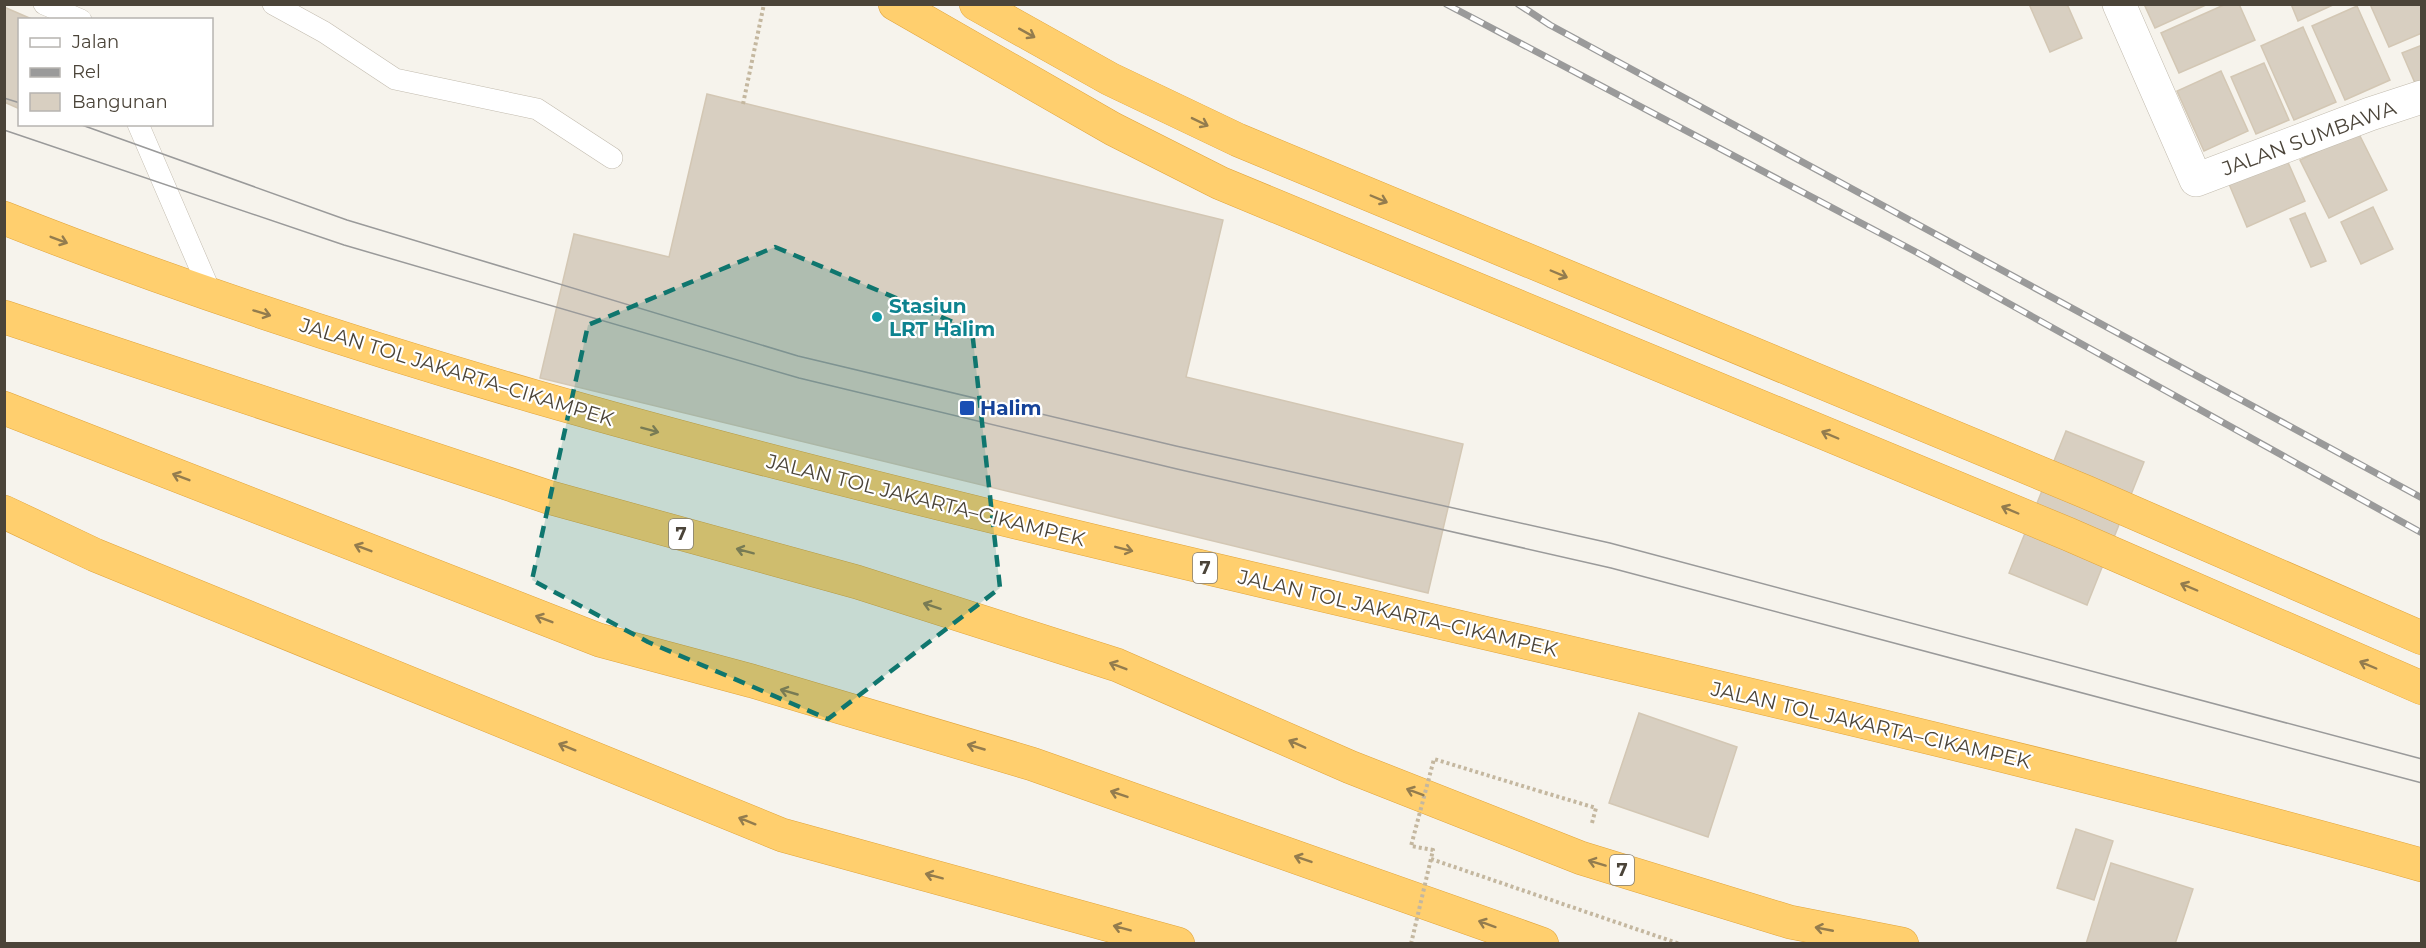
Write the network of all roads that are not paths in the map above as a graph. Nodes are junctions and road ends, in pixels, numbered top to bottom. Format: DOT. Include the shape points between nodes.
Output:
graph roads {
  1 [pos="44,4"];
  2 [pos="273,4"];
  3 [pos="895,4"];
  4 [pos="976,4"];
  5 [pos="2119,4"];
  6 [pos="76,18"];
  7 [pos="2421,97"];
  8 [pos="139,126"];
  9 [pos="612,158"];
  10 [pos="4,218"];
  11 [pos="213,298"];
  12 [pos="4,317"];
  13 [pos="4,408"];
  14 [pos="4,512"];
  15 [pos="2421,638"];
  16 [pos="2421,688"];
  17 [pos="2421,865"];
  18 [pos="1179,944"];
  19 [pos="1542,944"];
  20 [pos="1902,944"];
  1 -- 6 [label="lane"];
  2 -- 9 [label="lane" via="395,79 537,109"];
  16 -- 3 [label="highway, one-way" via="2057,530 1220,183 1113,129"];
  4 -- 15 [label="highway, one-way" via="1110,79 1238,140 2086,492"];
  5 -- 7 [label="street, JALAN SUMBAWA" via="2196,180"];
  8 -- 11 [label="lane"];
  10 -- 11 [label="highway, JALAN TOL JAKARTA–CIKAMPEK / 7, one-way"];
  11 -- 17 [label="highway, JALAN TOL JAKARTA–CIKAMPEK / 7, one-way" via="515,392 893,493 2175,797"];
  20 -- 12 [label="highway, 7, one-way" via="1790,922 1581,858 1350,767 1117,664 857,582 548,497"];
  19 -- 13 [label="highway, one-way" via="1032,764 599,640"];
  18 -- 14 [label="highway, one-way" via="782,835 95,555"];
}
